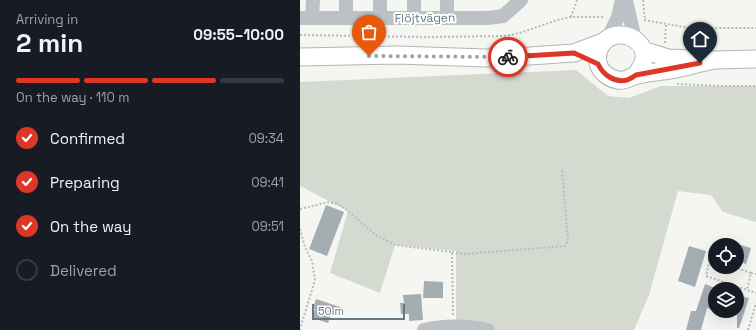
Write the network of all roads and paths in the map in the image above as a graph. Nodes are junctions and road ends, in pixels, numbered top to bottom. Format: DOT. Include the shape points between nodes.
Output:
graph roads {
  1 [pos="313,0"];
  2 [pos="346,0"];
  3 [pos="380,0"];
  4 [pos="414,0"];
  5 [pos="447,0"];
  6 [pos="521,0"];
  7 [pos="577,0"];
  8 [pos="622,0"];
  9 [pos="626,0"];
  10 [pos="643,0"];
  11 [pos="571,17"];
  12 [pos="306,18"];
  13 [pos="346,18"];
  14 [pos="447,18"];
  15 [pos="632,18"];
  16 [pos="380,19"];
  17 [pos="414,19"];
  18 [pos="756,28"];
  19 [pos="300,35"];
  20 [pos="606,40"];
  21 [pos="639,45"];
  22 [pos="574,53"];
  23 [pos="300,57"];
  24 [pos="756,59"];
  25 [pos="715,60"];
  26 [pos="598,64"];
  27 [pos="636,75"];
  28 [pos="562,169"];
  29 [pos="300,209"];
  30 [pos="300,229"];
  31 [pos="452,252"];
  32 [pos="708,267"];
  33 [pos="744,271"];
  34 [pos="751,273"];
  35 [pos="756,274"];
  36 [pos="747,290"];
  37 [pos="756,293"];
  38 [pos="756,303"];
  39 [pos="453,327"];
  40 [pos="300,329"];
  41 [pos="424,330"];
  42 [pos="488,330"];
  43 [pos="748,330"];
  1 -- 12 [label="street"];
  2 -- 13 [label="street"];
  3 -- 16 [label="street"];
  4 -- 17 [label="street"];
  5 -- 14 [label="street"];
  6 -- 14 [label="street, Flöjtvägen" via="503,16"];
  7 -- 11 [label="path"];
  8 -- 15 [label="street"];
  9 -- 15 [label="street"];
  10 -- 15 [label="path"];
  11 -- 15 [label="path"];
  11 -- 19 [label="path" via="505,36"];
  12 -- 13 [label="street, Flöjtvägen"];
  13 -- 16 [label="street, Flöjtvägen"];
  14 -- 17 [label="street, Flöjtvägen"];
  15 -- 18 [label="path" via="690,28"];
  15 -- 20 [label="street"];
  15 -- 21 [label="street"];
  16 -- 17 [label="street, Flöjtvägen"];
  20 -- 21 [label="main road" via="617,34 627,35"];
  20 -- 22 [label="main road"];
  20 -- 26 [label="main road" via="599,50"];
  21 -- 25 [label="main road" via="668,58"];
  21 -- 27 [label="main road" via="644,58"];
  22 -- 23 [label="main road" via="493,58 397,55"];
  22 -- 26 [label="main road"];
  24 -- 25 [label="main road"];
  25 -- 27 [label="main road"];
  26 -- 27 [label="main road" via="606,76 618,80 627,80"];
  28 -- 31 [label="path" via="568,241 565,246 464,254"];
  29 -- 31 [label="path" via="329,202 338,204 376,235 395,245"];
  30 -- 40 [label="path" via="304,247 312,261 315,280"];
  31 -- 39 [label="path"];
  32 -- 36 [label="path" via="706,276"];
  33 -- 34 [label="path"];
  34 -- 35 [label="path"];
  34 -- 36 [label="path"];
  36 -- 37 [label="path"];
  38 -- 43 [label="path"];
  39 -- 41 [label="street"];
  39 -- 42 [label="street"];
}
